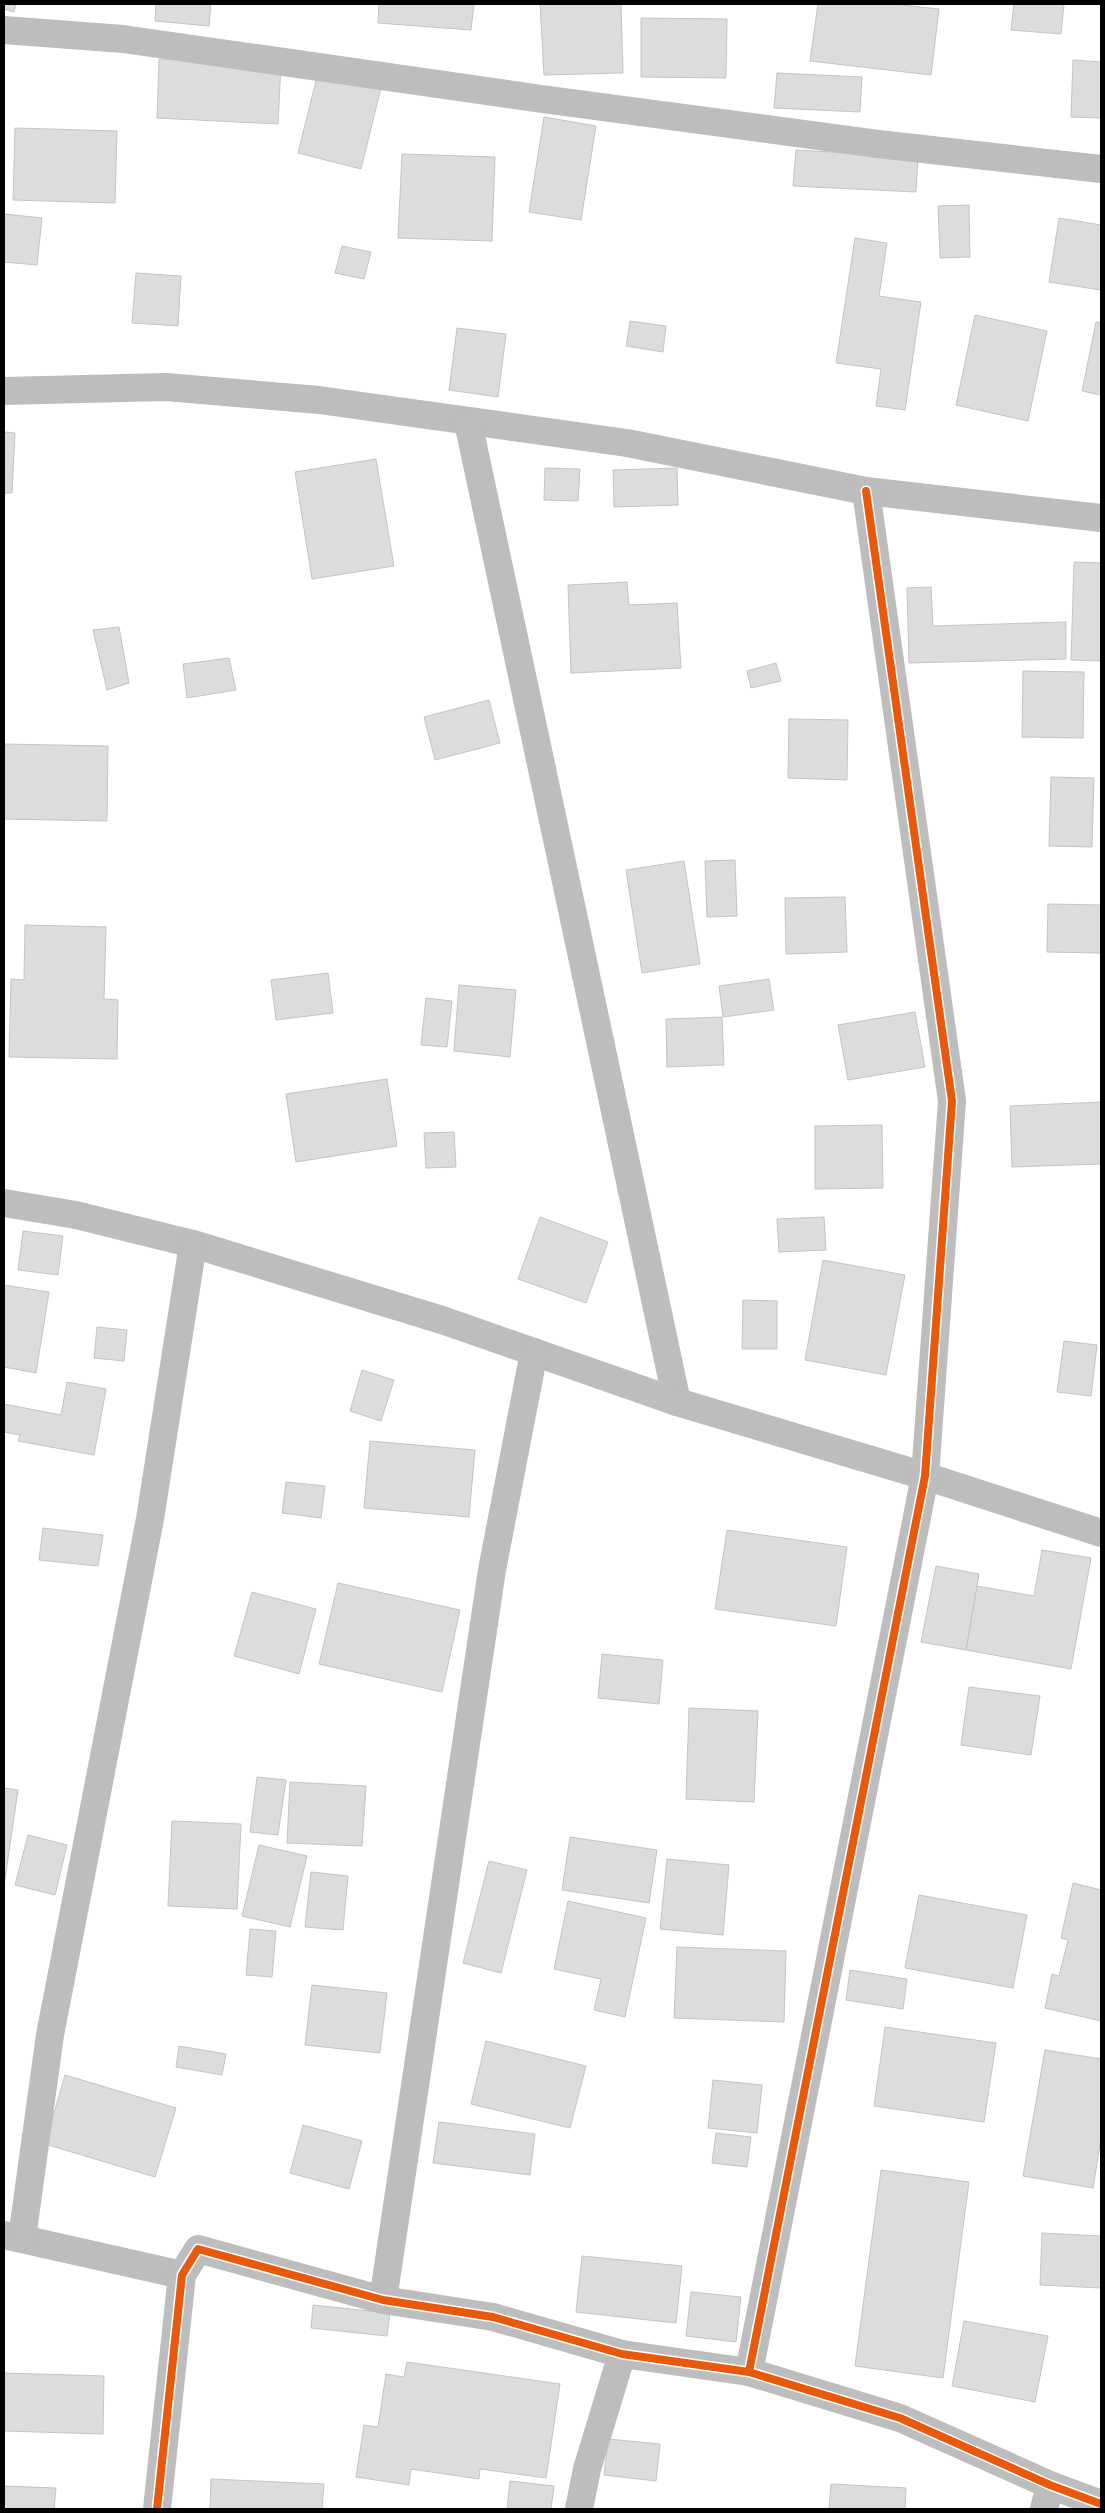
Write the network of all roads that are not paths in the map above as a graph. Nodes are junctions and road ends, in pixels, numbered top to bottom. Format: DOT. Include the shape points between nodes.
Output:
graph roads {
  1 [pos="4,30"];
  2 [pos="1101,169"];
  3 [pos="4,391"];
  4 [pos="468,422"];
  5 [pos="866,491"];
  6 [pos="1101,518"];
  7 [pos="4,1203"];
  8 [pos="193,1244"];
  9 [pos="534,1352"];
  10 [pos="677,1402"];
  11 [pos="925,1476"];
  12 [pos="1101,1533"];
  13 [pos="13,2237"];
  14 [pos="182,2275"];
  15 [pos="383,2300"];
  16 [pos="622,2354"];
  17 [pos="749,2372"];
  18 [pos="1047,2497"];
  19 [pos="1101,2504"];
  20 [pos="157,2509"];
  21 [pos="579,2509"];
  1 -- 2 [label="street" via="123,39 878,144"];
  3 -- 4 [label="street" via="166,386 319,400"];
  4 -- 5 [label="street" via="627,443"];
  4 -- 10 [label="street"];
  5 -- 6 [label="street"];
  5 -- 11 [label="street" via="952,1102"];
  7 -- 8 [label="street" via="76,1215"];
  8 -- 9 [label="street" via="442,1320"];
  8 -- 13 [label="street" via="150,1519"];
  9 -- 10 [label="street"];
  9 -- 15 [label="street" via="492,1570"];
  10 -- 11 [label="street"];
  11 -- 12 [label="street"];
  11 -- 17 [label="street"];
  13 -- 14 [label="street"];
  14 -- 15 [label="street" via="198,2249"];
  14 -- 20 [label="street"];
  15 -- 16 [label="street" via="493,2318"];
  16 -- 17 [label="street"];
  16 -- 21 [label="street" via="587,2469"];
  17 -- 18 [label="street" via="900,2418"];
  18 -- 19 [label="street"];
}
